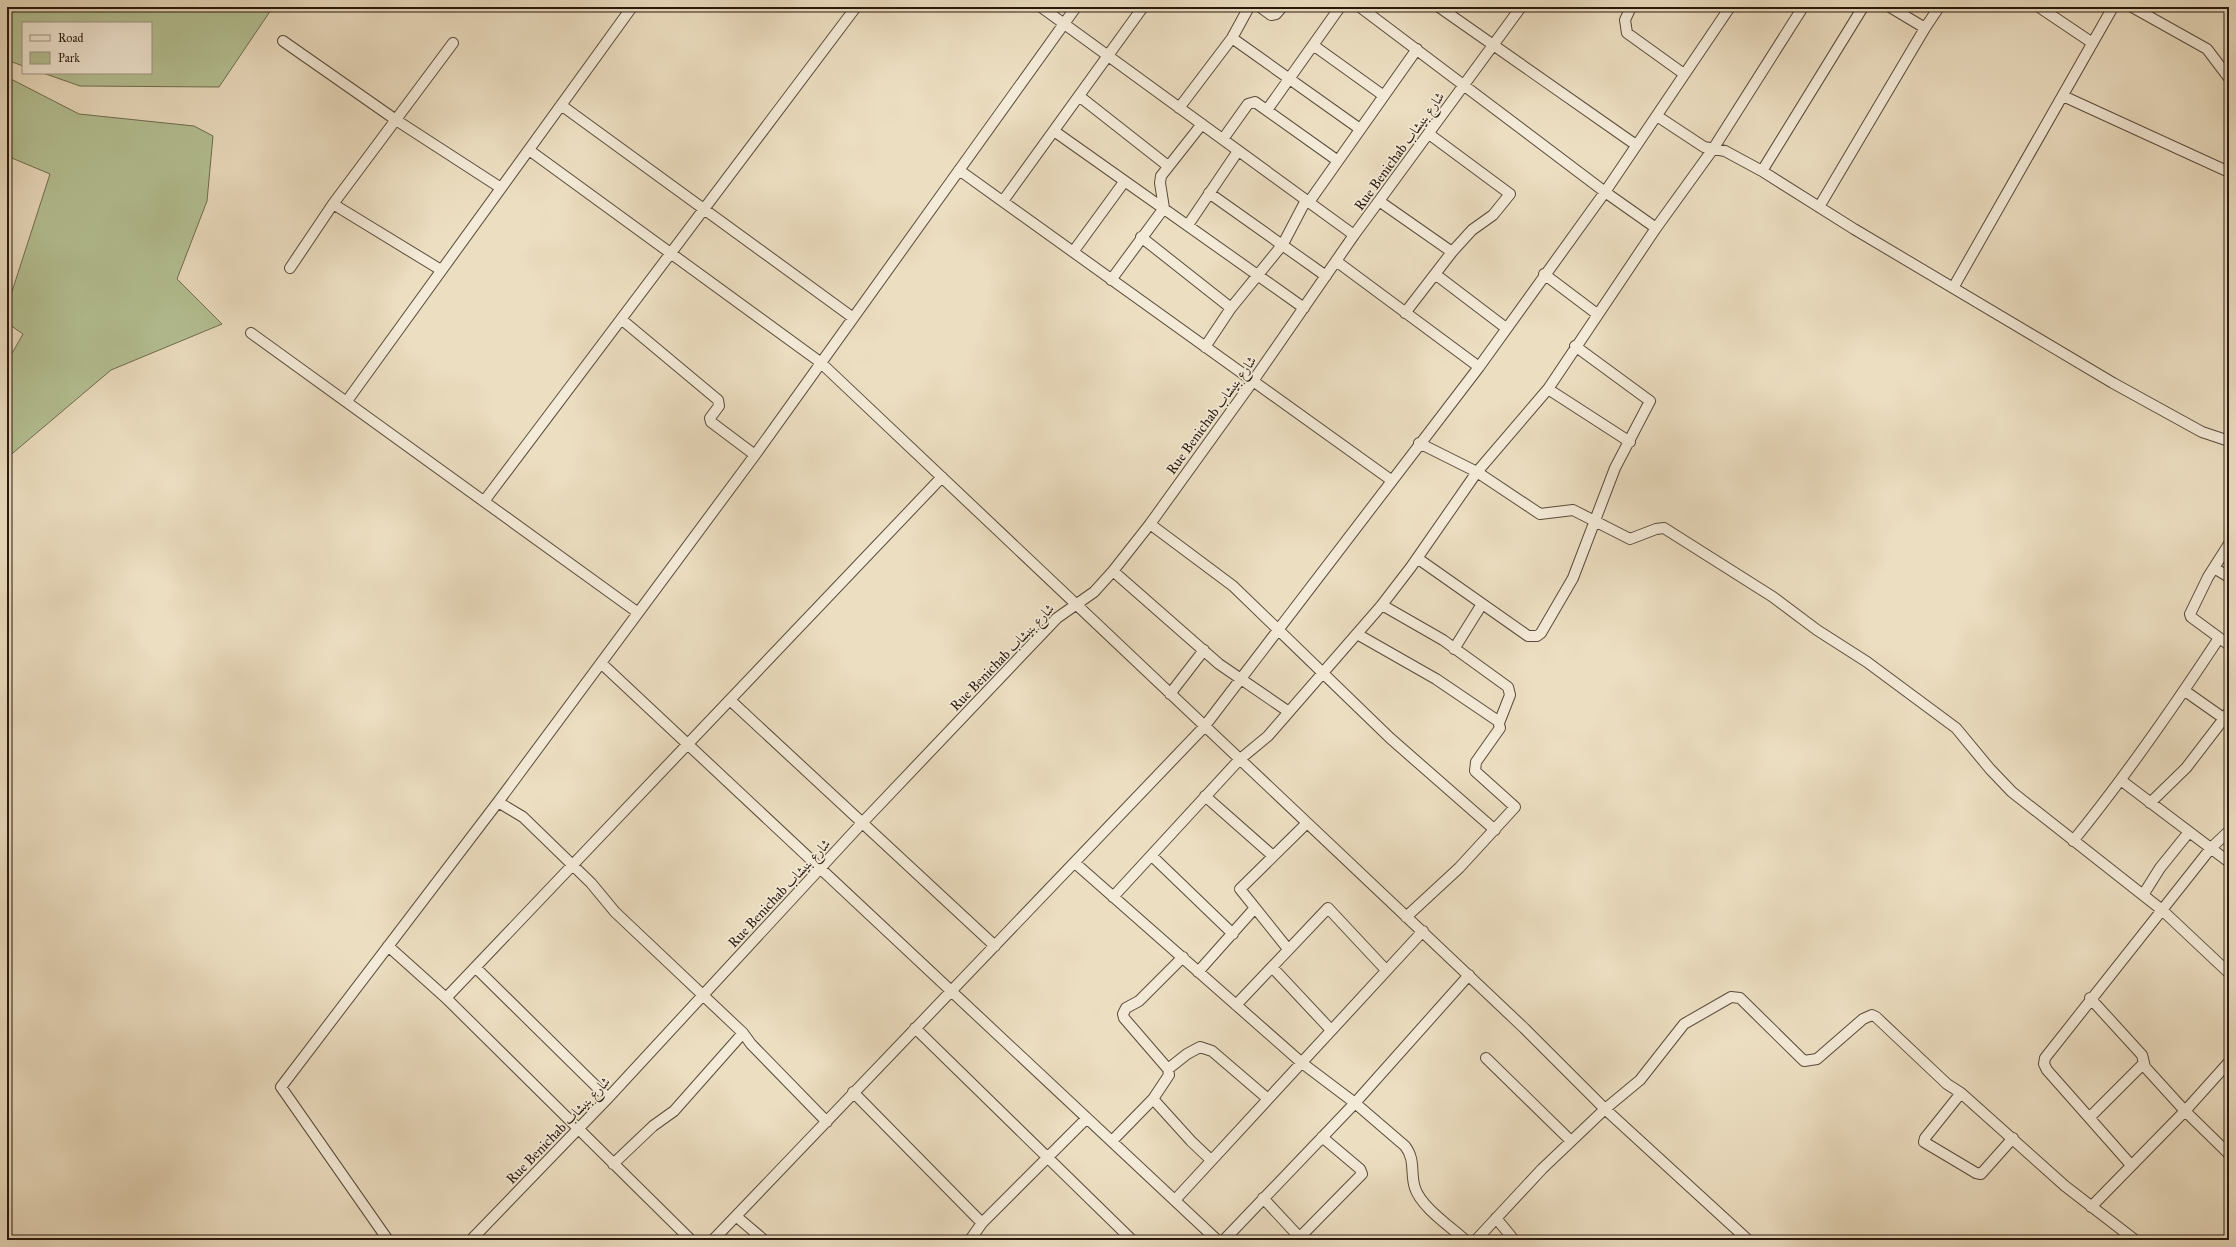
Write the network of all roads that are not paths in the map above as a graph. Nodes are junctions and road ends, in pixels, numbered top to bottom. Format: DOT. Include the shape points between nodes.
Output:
graph roads {
  1 [pos="632,7"];
  2 [pos="856,7"];
  3 [pos="1041,7"];
  4 [pos="1076,7"];
  5 [pos="1143,7"];
  6 [pos="1249,7"];
  7 [pos="1260,7"];
  8 [pos="1282,7"];
  9 [pos="1340,7"];
  10 [pos="1360,7"];
  11 [pos="1439,7"];
  12 [pos="1521,7"];
  13 [pos="1631,7"];
  14 [pos="1730,7"];
  15 [pos="1803,7"];
  16 [pos="1863,7"];
  17 [pos="1890,7"];
  18 [pos="1940,7"];
  19 [pos="2039,7"];
  20 [pos="2113,7"];
  21 [pos="2132,7"];
  22 [pos="1064,24"];
  23 [pos="1925,28"];
  24 [pos="1232,38"];
  25 [pos="283,41"];
  26 [pos="2092,42"];
  27 [pos="453,43"];
  28 [pos="1313,45"];
  29 [pos="1493,45"];
  30 [pos="1417,49"];
  31 [pos="1108,56"];
  32 [pos="1684,74"];
  33 [pos="1290,78"];
  34 [pos="2229,78"];
  35 [pos="1465,84"];
  36 [pos="1079,96"];
  37 [pos="1384,96"];
  38 [pos="2063,96"];
  39 [pos="561,105"];
  40 [pos="1179,108"];
  41 [pos="1268,110"];
  42 [pos="1657,116"];
  43 [pos="396,120"];
  44 [pos="1202,124"];
  45 [pos="1360,129"];
  46 [pos="1054,131"];
  47 [pos="1428,134"];
  48 [pos="1223,139"];
  49 [pos="1636,145"];
  50 [pos="1713,149"];
  51 [pos="529,150"];
  52 [pos="1238,151"];
  53 [pos="1338,161"];
  54 [pos="1168,166"];
  55 [pos="959,170"];
  56 [pos="1762,171"];
  57 [pos="2229,172"];
  58 [pos="1124,182"];
  59 [pos="501,188"];
  60 [pos="1605,192"];
  61 [pos="1209,194"];
  62 [pos="1002,201"];
  63 [pos="1307,201"];
  64 [pos="1380,201"];
  65 [pos="333,204"];
  66 [pos="1819,207"];
  67 [pos="704,208"];
  68 [pos="1164,208"];
  69 [pos="1188,225"];
  70 [pos="1656,228"];
  71 [pos="1354,235"];
  72 [pos="1142,237"];
  73 [pos="1283,244"];
  74 [pos="1073,252"];
  75 [pos="1452,252"];
  76 [pos="670,253"];
  77 [pos="1336,261"];
  78 [pos="290,268"];
  79 [pos="441,270"];
  80 [pos="1435,274"];
  81 [pos="1544,274"];
  82 [pos="1258,276"];
  83 [pos="1326,276"];
  84 [pos="1111,280"];
  85 [pos="1953,288"];
  86 [pos="1231,308"];
  87 [pos="1304,308"];
  88 [pos="1405,313"];
  89 [pos="1597,314"];
  90 [pos="852,317"];
  91 [pos="621,319"];
  92 [pos="1506,328"];
  93 [pos="252,333"];
  94 [pos="1575,346"];
  95 [pos="1205,347"];
  96 [pos="820,362"];
  97 [pos="1479,367"];
  98 [pos="1253,381"];
  99 [pos="1548,389"];
  100 [pos="347,400"];
  101 [pos="2229,441"];
  102 [pos="1630,442"];
  103 [pos="1419,443"];
  104 [pos="755,455"];
  105 [pos="1477,472"];
  106 [pos="942,478"];
  107 [pos="1391,480"];
  108 [pos="485,500"];
  109 [pos="1594,522"];
  110 [pos="1150,524"];
  111 [pos="2229,544"];
  112 [pos="1417,558"];
  113 [pos="2214,568"];
  114 [pos="1113,571"];
  115 [pos="2229,577"];
  116 [pos="1076,604"];
  117 [pos="1482,604"];
  118 [pos="1382,605"];
  119 [pos="637,612"];
  120 [pos="1277,629"];
  121 [pos="1357,634"];
  122 [pos="2219,638"];
  123 [pos="2229,645"];
  124 [pos="1454,649"];
  125 [pos="1204,650"];
  126 [pos="601,663"];
  127 [pos="1323,674"];
  128 [pos="1240,678"];
  129 [pos="2184,691"];
  130 [pos="1170,694"];
  131 [pos="730,700"];
  132 [pos="1289,712"];
  133 [pos="2227,717"];
  134 [pos="1499,723"];
  135 [pos="1204,727"];
  136 [pos="688,745"];
  137 [pos="1239,760"];
  138 [pos="2122,781"];
  139 [pos="1205,796"];
  140 [pos="498,802"];
  141 [pos="2150,803"];
  142 [pos="862,823"];
  143 [pos="1306,823"];
  144 [pos="1495,830"];
  145 [pos="2229,831"];
  146 [pos="2189,832"];
  147 [pos="2073,841"];
  148 [pos="2211,848"];
  149 [pos="1152,856"];
  150 [pos="1273,856"];
  151 [pos="2229,862"];
  152 [pos="1075,863"];
  153 [pos="571,866"];
  154 [pos="820,868"];
  155 [pos="2143,895"];
  156 [pos="1113,897"];
  157 [pos="1254,909"];
  158 [pos="2162,910"];
  159 [pos="1406,917"];
  160 [pos="1423,931"];
  161 [pos="1233,934"];
  162 [pos="388,946"];
  163 [pos="995,946"];
  164 [pos="1288,949"];
  165 [pos="1183,957"];
  166 [pos="1272,967"];
  167 [pos="476,968"];
  168 [pos="1386,970"];
  169 [pos="2228,971"];
  170 [pos="1198,972"];
  171 [pos="1469,975"];
  172 [pos="952,992"];
  173 [pos="703,995"];
  174 [pos="446,998"];
  175 [pos="2090,998"];
  176 [pos="1236,1006"];
  177 [pos="915,1028"];
  178 [pos="1331,1030"];
  179 [pos="743,1033"];
  180 [pos="1486,1058"];
  181 [pos="2229,1062"];
  182 [pos="1302,1063"];
  183 [pos="2144,1064"];
  184 [pos="1168,1069"];
  185 [pos="853,1092"];
  186 [pos="1961,1093"];
  187 [pos="608,1098"];
  188 [pos="1153,1098"];
  189 [pos="1268,1098"];
  190 [pos="1355,1102"];
  191 [pos="1605,1109"];
  192 [pos="2185,1111"];
  193 [pos="2090,1117"];
  194 [pos="1087,1118"];
  195 [pos="827,1122"];
  196 [pos="578,1129"];
  197 [pos="1322,1137"];
  198 [pos="2013,1138"];
  199 [pos="1112,1141"];
  200 [pos="1571,1141"];
  201 [pos="2229,1154"];
  202 [pos="1046,1158"];
  203 [pos="1211,1160"];
  204 [pos="613,1164"];
  205 [pos="2130,1165"];
  206 [pos="1263,1198"];
  207 [pos="1175,1200"];
  208 [pos="2091,1207"];
  209 [pos="737,1217"];
  210 [pos="1496,1218"];
  211 [pos="982,1223"];
  212 [pos="1742,1238"];
  213 [pos="1301,1239"];
  214 [pos="388,1240"];
  215 [pos="471,1240"];
  216 [pos="691,1240"];
  217 [pos="713,1240"];
  218 [pos="764,1240"];
  219 [pos="970,1240"];
  220 [pos="1132,1240"];
  221 [pos="1217,1240"];
  222 [pos="1224,1240"];
  223 [pos="1465,1240"];
  224 [pos="1476,1240"];
  225 [pos="1514,1240"];
  226 [pos="2135,1240"];
  1 -- 39 [label="street"];
  2 -- 67 [label="street"];
  3 -- 22 [label="street"];
  4 -- 22 [label="street"];
  5 -- 31 [label="street"];
  6 -- 24 [label="street"];
  7 -- 8 [label="street" via="1271,15 1276,14"];
  9 -- 28 [label="street"];
  10 -- 30 [label="street"];
  11 -- 29 [label="street"];
  12 -- 29 [label="street, Rue Benichab شارع بنيشاب"];
  13 -- 32 [label="street" via="1624,20 1627,33"];
  14 -- 32 [label="street"];
  15 -- 50 [label="street"];
  16 -- 56 [label="street"];
  17 -- 23 [label="street"];
  18 -- 23 [label="street"];
  19 -- 26 [label="street"];
  20 -- 26 [label="street"];
  21 -- 34 [label="street" via="2207,49"];
  22 -- 31 [label="street"];
  22 -- 55 [label="street"];
  23 -- 66 [label="street"];
  24 -- 33 [label="street"];
  24 -- 40 [label="street"];
  25 -- 43 [label="street"];
  26 -- 38 [label="street"];
  27 -- 43 [label="street"];
  28 -- 33 [label="street"];
  28 -- 37 [label="street"];
  29 -- 35 [label="street, Rue Benichab شارع بنيشاب"];
  29 -- 49 [label="street"];
  30 -- 35 [label="street"];
  30 -- 37 [label="street"];
  31 -- 36 [label="street"];
  31 -- 40 [label="street"];
  32 -- 42 [label="street"];
  33 -- 41 [label="street"];
  33 -- 45 [label="street"];
  35 -- 47 [label="street, Rue Benichab شارع بنيشاب"];
  35 -- 60 [label="street"];
  36 -- 46 [label="street"];
  36 -- 54 [label="street"];
  37 -- 45 [label="street"];
  38 -- 57 [label="street"];
  38 -- 85 [label="street"];
  39 -- 51 [label="street"];
  39 -- 67 [label="street"];
  40 -- 44 [label="street"];
  41 -- 48 [label="street" via="1255,102 1250,102"];
  41 -- 53 [label="street"];
  42 -- 49 [label="street"];
  42 -- 50 [label="street" via="1699,144"];
  43 -- 59 [label="street"];
  43 -- 65 [label="street"];
  44 -- 48 [label="street"];
  44 -- 54 [label="street"];
  45 -- 53 [label="street"];
  46 -- 58 [label="street"];
  46 -- 62 [label="street"];
  47 -- 64 [label="street, Rue Benichab شارع بنيشاب"];
  47 -- 75 [label="street" via="1510,194 1493,215 1472,230"];
  48 -- 52 [label="street"];
  49 -- 60 [label="street"];
  50 -- 56 [label="street" via="1725,151"];
  50 -- 70 [label="street"];
  51 -- 59 [label="street"];
  51 -- 76 [label="street"];
  52 -- 61 [label="street"];
  52 -- 63 [label="street"];
  53 -- 63 [label="street"];
  54 -- 68 [label="street" via="1160,180"];
  55 -- 62 [label="street"];
  55 -- 90 [label="street"];
  56 -- 66 [label="street"];
  58 -- 68 [label="street"];
  58 -- 74 [label="street"];
  59 -- 79 [label="street"];
  60 -- 70 [label="street"];
  60 -- 81 [label="street"];
  61 -- 69 [label="street"];
  61 -- 73 [label="street"];
  62 -- 74 [label="street"];
  63 -- 71 [label="street"];
  63 -- 73 [label="street"];
  64 -- 71 [label="street, Rue Benichab شارع بنيشاب"];
  64 -- 75 [label="street"];
  65 -- 78 [label="street"];
  65 -- 79 [label="street"];
  66 -- 85 [label="street"];
  67 -- 76 [label="street"];
  67 -- 90 [label="street"];
  68 -- 69 [label="street"];
  68 -- 72 [label="street"];
  69 -- 82 [label="street"];
  70 -- 89 [label="street"];
  71 -- 77 [label="street, Rue Benichab شارع بنيشاب"];
  72 -- 84 [label="street"];
  72 -- 86 [label="street"];
  73 -- 82 [label="street"];
  73 -- 83 [label="street"];
  74 -- 84 [label="street"];
  75 -- 80 [label="street"];
  76 -- 91 [label="street"];
  76 -- 96 [label="street"];
  77 -- 83 [label="street, Rue Benichab شارع بنيشاب"];
  77 -- 88 [label="street"];
  79 -- 100 [label="street"];
  80 -- 88 [label="street"];
  80 -- 92 [label="street"];
  81 -- 89 [label="street"];
  81 -- 92 [label="street"];
  82 -- 86 [label="street"];
  82 -- 87 [label="street"];
  83 -- 87 [label="street, Rue Benichab شارع بنيشاب"];
  84 -- 95 [label="street"];
  85 -- 101 [label="street" via="2113,384 2202,432"];
  86 -- 95 [label="street"];
  87 -- 98 [label="street, Rue Benichab شارع بنيشاب"];
  88 -- 97 [label="street"];
  89 -- 94 [label="street"];
  90 -- 96 [label="street"];
  91 -- 104 [label="street" via="718,400 719,406 710,418 711,422"];
  91 -- 108 [label="street"];
  92 -- 97 [label="street"];
  93 -- 100 [label="street"];
  94 -- 99 [label="street"];
  94 -- 102 [label="street" via="1650,401"];
  95 -- 98 [label="street"];
  96 -- 104 [label="street"];
  96 -- 106 [label="street"];
  97 -- 103 [label="street"];
  98 -- 107 [label="street"];
  98 -- 110 [label="street, Rue Benichab شارع بنيشاب"];
  99 -- 102 [label="street"];
  99 -- 105 [label="street"];
  100 -- 108 [label="street"];
  102 -- 109 [label="street" via="1615,468"];
  103 -- 105 [label="street"];
  103 -- 107 [label="street"];
  104 -- 119 [label="street"];
  105 -- 109 [label="street" via="1540,514 1573,510"];
  105 -- 112 [label="street"];
  106 -- 116 [label="street"];
  106 -- 131 [label="street"];
  107 -- 120 [label="street"];
  108 -- 119 [label="street"];
  109 -- 117 [label="street" via="1572,578 1537,636 1528,636"];
  109 -- 147 [label="street" via="1630,539 1664,528 1773,597 1956,728 2012,792"];
  110 -- 114 [label="street, Rue Benichab شارع بنيشاب"];
  110 -- 120 [label="street" via="1233,586"];
  111 -- 113 [label="street"];
  112 -- 117 [label="street"];
  112 -- 118 [label="street"];
  113 -- 115 [label="street"];
  113 -- 122 [label="street" via="2190,614"];
  114 -- 116 [label="street, Rue Benichab شارع بنيشاب" via="1094,592"];
  114 -- 125 [label="street"];
  116 -- 130 [label="street"];
  116 -- 142 [label="street, Rue Benichab شارع بنيشاب" via="1057,618"];
  117 -- 124 [label="street"];
  118 -- 121 [label="street"];
  118 -- 124 [label="street"];
  119 -- 126 [label="street"];
  120 -- 127 [label="street"];
  120 -- 128 [label="street"];
  121 -- 127 [label="street"];
  121 -- 134 [label="street" via="1436,679"];
  122 -- 123 [label="street"];
  122 -- 129 [label="street"];
  124 -- 134 [label="street" via="1511,691"];
  125 -- 128 [label="street"];
  125 -- 130 [label="street"];
  126 -- 136 [label="street"];
  126 -- 140 [label="street"];
  127 -- 132 [label="street"];
  127 -- 144 [label="street" via="1390,738"];
  128 -- 132 [label="street"];
  128 -- 135 [label="street"];
  129 -- 133 [label="street"];
  129 -- 138 [label="street"];
  130 -- 135 [label="street"];
  131 -- 136 [label="street"];
  131 -- 142 [label="street"];
  132 -- 137 [label="street" via="1264,740"];
  133 -- 141 [label="street" via="2186,768"];
  134 -- 144 [label="street" via="1500,728 1474,766 1475,772 1514,805 1514,810"];
  135 -- 137 [label="street"];
  135 -- 152 [label="street"];
  136 -- 153 [label="street"];
  136 -- 154 [label="street"];
  137 -- 139 [label="street"];
  137 -- 143 [label="street"];
  138 -- 141 [label="street"];
  138 -- 147 [label="street"];
  139 -- 149 [label="street"];
  139 -- 150 [label="street"];
  140 -- 153 [label="street" via="522,817"];
  140 -- 162 [label="street"];
  141 -- 146 [label="street"];
  142 -- 154 [label="street, Rue Benichab شارع بنيشاب"];
  142 -- 163 [label="street"];
  143 -- 150 [label="street"];
  143 -- 159 [label="street"];
  144 -- 159 [label="street"];
  145 -- 148 [label="street"];
  146 -- 148 [label="street"];
  146 -- 155 [label="street" via="2154,875"];
  147 -- 155 [label="street"];
  148 -- 151 [label="street"];
  148 -- 158 [label="street"];
  149 -- 156 [label="street"];
  149 -- 161 [label="street"];
  150 -- 157 [label="street" via="1240,890"];
  152 -- 156 [label="street"];
  152 -- 163 [label="street"];
  153 -- 167 [label="street"];
  153 -- 173 [label="street" via="591,883 615,912"];
  154 -- 172 [label="street"];
  154 -- 173 [label="street, Rue Benichab شارع بنيشاب"];
  155 -- 158 [label="street"];
  156 -- 165 [label="street"];
  157 -- 161 [label="street"];
  157 -- 164 [label="street"];
  158 -- 169 [label="street"];
  158 -- 175 [label="street"];
  159 -- 160 [label="street"];
  160 -- 168 [label="street"];
  160 -- 171 [label="street"];
  161 -- 170 [label="street"];
  162 -- 174 [label="street"];
  162 -- 214 [label="street" via="281,1088"];
  163 -- 172 [label="street"];
  164 -- 166 [label="street"];
  164 -- 168 [label="street" via="1328,908"];
  165 -- 170 [label="street"];
  165 -- 184 [label="street" via="1139,1001 1126,1008 1123,1014"];
  166 -- 176 [label="street"];
  166 -- 178 [label="street"];
  167 -- 174 [label="street"];
  167 -- 187 [label="street"];
  168 -- 178 [label="street"];
  170 -- 176 [label="street"];
  171 -- 190 [label="street"];
  171 -- 191 [label="street"];
  172 -- 177 [label="street"];
  172 -- 194 [label="street"];
  173 -- 179 [label="street"];
  173 -- 187 [label="street, Rue Benichab شارع بنيشاب"];
  174 -- 196 [label="street"];
  175 -- 183 [label="street" via="2142,1054"];
  175 -- 193 [label="street" via="2045,1058 2044,1064"];
  176 -- 182 [label="street"];
  177 -- 185 [label="street"];
  177 -- 202 [label="street"];
  178 -- 182 [label="street"];
  179 -- 195 [label="street"];
  179 -- 204 [label="street" via="674,1111 653,1126"];
  180 -- 200 [label="street"];
  181 -- 192 [label="street"];
  182 -- 189 [label="street"];
  182 -- 190 [label="street"];
  183 -- 192 [label="street"];
  183 -- 193 [label="street"];
  184 -- 188 [label="street" via="1168,1078"];
  184 -- 189 [label="street" via="1186,1054 1200,1047 1212,1051"];
  185 -- 195 [label="street"];
  185 -- 211 [label="street"];
  186 -- 191 [label="street" via="1947,1084 1876,1016 1863,1019 1817,1059 1804,1061 1740,998 1731,997 1684,1024 1640,1080"];
  186 -- 198 [label="street"];
  186 -- 198 [label="street" via="1924,1142 1981,1174"];
  187 -- 196 [label="street, Rue Benichab شارع بنيشاب"];
  188 -- 199 [label="street"];
  188 -- 203 [label="street"];
  189 -- 203 [label="street"];
  190 -- 197 [label="street"];
  190 -- 223 [label="street" via="1405,1146 1413,1162 1414,1186 1417,1193"];
  191 -- 200 [label="street"];
  191 -- 212 [label="street"];
  192 -- 201 [label="street"];
  192 -- 205 [label="street"];
  193 -- 205 [label="street"];
  194 -- 199 [label="street"];
  194 -- 202 [label="street"];
  195 -- 209 [label="street"];
  196 -- 204 [label="street"];
  196 -- 215 [label="street, Rue Benichab شارع بنيشاب"];
  197 -- 206 [label="street"];
  197 -- 213 [label="street" via="1362,1174"];
  198 -- 208 [label="street"];
  199 -- 207 [label="street"];
  200 -- 210 [label="street"];
  202 -- 211 [label="street"];
  202 -- 220 [label="street"];
  203 -- 207 [label="street"];
  204 -- 216 [label="street"];
  205 -- 208 [label="street"];
  206 -- 213 [label="street"];
  206 -- 222 [label="street"];
  207 -- 221 [label="street"];
  208 -- 226 [label="street"];
  209 -- 217 [label="street"];
  209 -- 218 [label="street"];
  210 -- 224 [label="street"];
  210 -- 225 [label="street"];
  211 -- 219 [label="street"];
}
